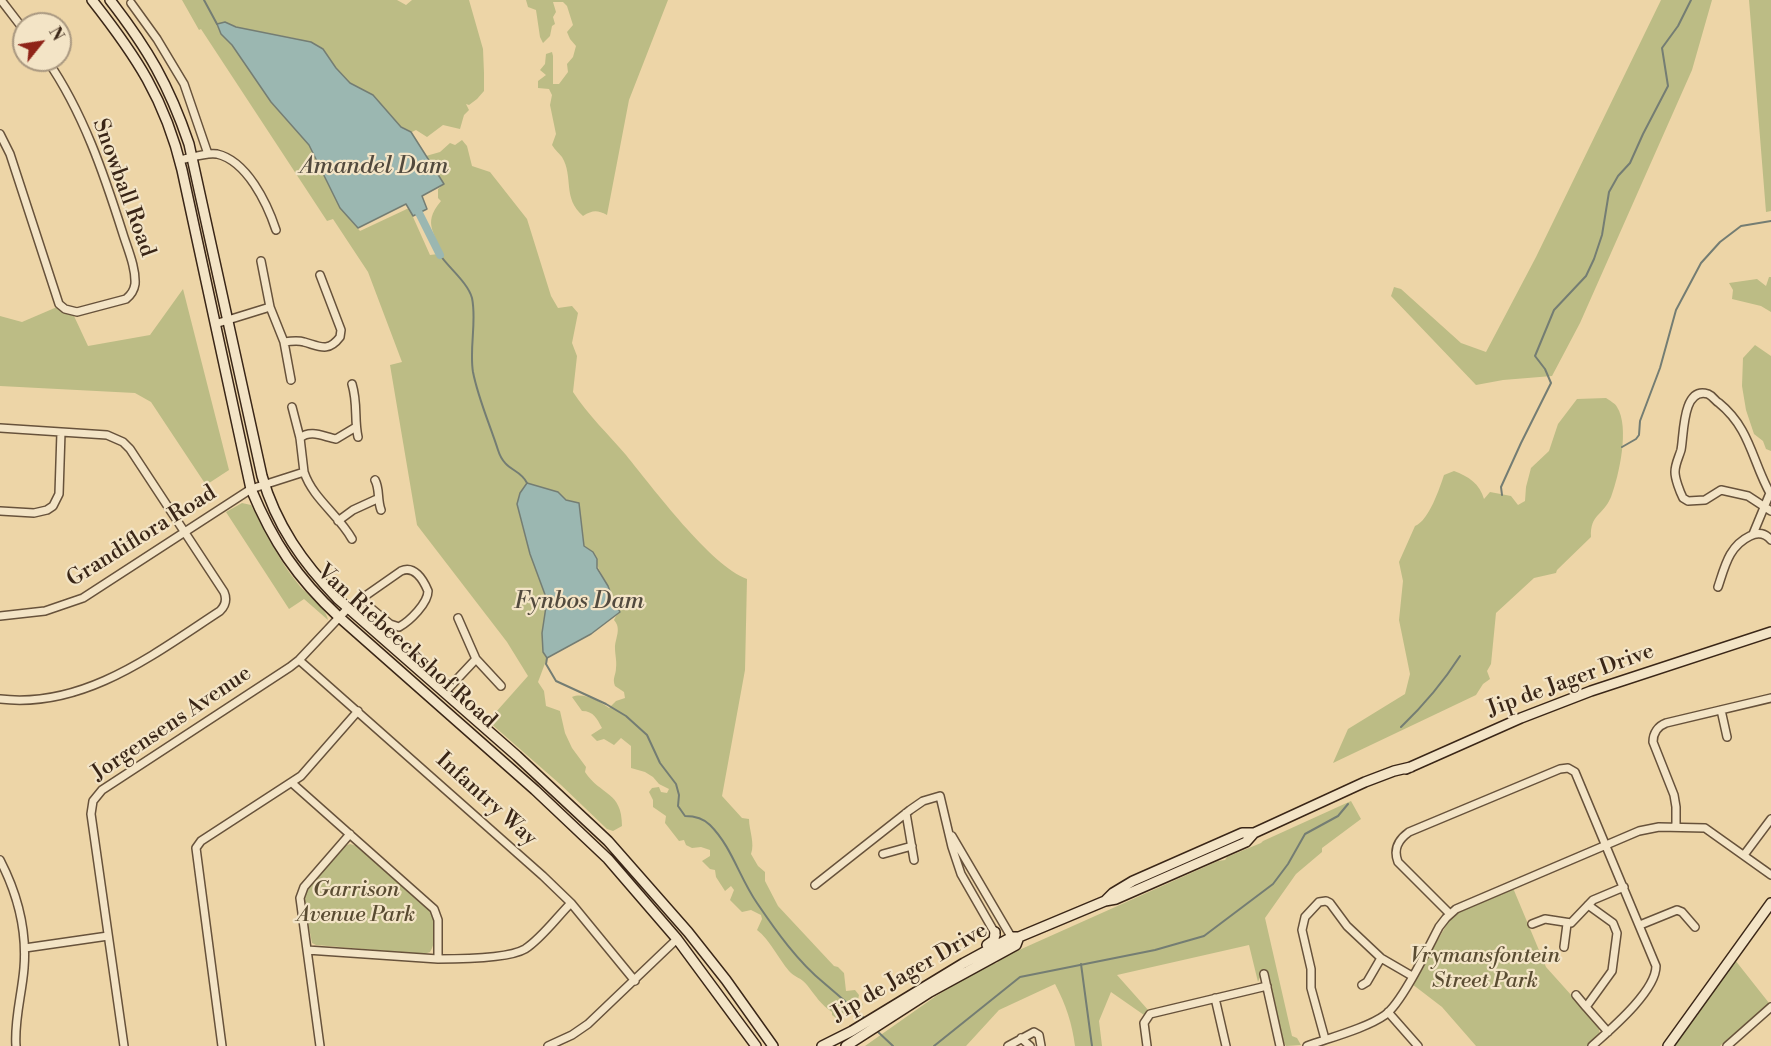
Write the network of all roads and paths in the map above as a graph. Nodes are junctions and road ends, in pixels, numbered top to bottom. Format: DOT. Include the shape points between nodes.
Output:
graph roads {
  1 [pos="1,0"];
  2 [pos="92,0"];
  3 [pos="110,0"];
  4 [pos="131,3"];
  5 [pos="12,14"];
  6 [pos="53,72"];
  7 [pos="0,134"];
  8 [pos="208,154"];
  9 [pos="193,158"];
  10 [pos="180,160"];
  11 [pos="276,230"];
  12 [pos="261,261"];
  13 [pos="320,275"];
  14 [pos="270,307"];
  15 [pos="228,320"];
  16 [pos="215,324"];
  17 [pos="284,342"];
  18 [pos="291,380"];
  19 [pos="352,384"];
  20 [pos="292,407"];
  21 [pos="356,427"];
  22 [pos="0,428"];
  23 [pos="62,432"];
  24 [pos="358,437"];
  25 [pos="300,438"];
  26 [pos="304,472"];
  27 [pos="375,480"];
  28 [pos="264,484"];
  29 [pos="251,489"];
  30 [pos="1770,494"];
  31 [pos="377,499"];
  32 [pos="1763,506"];
  33 [pos="381,510"];
  34 [pos="0,511"];
  35 [pos="1771,511"];
  36 [pos="338,521"];
  37 [pos="185,533"];
  38 [pos="1753,534"];
  39 [pos="352,539"];
  40 [pos="1771,540"];
  41 [pos="1718,587"];
  42 [pos="360,598"];
  43 [pos="348,608"];
  44 [pos="0,616"];
  45 [pos="339,617"];
  46 [pos="458,618"];
  47 [pos="1771,634"];
  48 [pos="476,659"];
  49 [pos="299,660"];
  50 [pos="501,686"];
  51 [pos="418,687"];
  52 [pos="445,692"];
  53 [pos="1771,698"];
  54 [pos="0,699"];
  55 [pos="1721,710"];
  56 [pos="358,711"];
  57 [pos="447,712"];
  58 [pos="1727,737"];
  59 [pos="292,783"];
  60 [pos="906,813"];
  61 [pos="1771,819"];
  62 [pos="1676,827"];
  63 [pos="949,831"];
  64 [pos="350,834"];
  65 [pos="1606,844"];
  66 [pos="912,846"];
  67 [pos="883,854"];
  68 [pos="1744,855"];
  69 [pos="0,860"];
  70 [pos="914,860"];
  71 [pos="1771,875"];
  72 [pos="815,885"];
  73 [pos="1624,887"];
  74 [pos="571,903"];
  75 [pos="1771,903"];
  76 [pos="1588,905"];
  77 [pos="1450,914"];
  78 [pos="1532,924"];
  79 [pos="1567,924"];
  80 [pos="1640,925"];
  81 [pos="1695,927"];
  82 [pos="995,932"];
  83 [pos="108,936"];
  84 [pos="677,939"];
  85 [pos="1016,940"];
  86 [pos="1003,947"];
  87 [pos="1564,947"];
  88 [pos="25,948"];
  89 [pos="306,950"];
  90 [pos="1381,958"];
  91 [pos="438,959"];
  92 [pos="1264,974"];
  93 [pos="1412,976"];
  94 [pos="635,981"];
  95 [pos="1362,985"];
  96 [pos="1267,986"];
  97 [pos="1576,995"];
  98 [pos="908,997"];
  99 [pos="1215,998"];
  100 [pos="1586,1007"];
  101 [pos="1771,1007"];
  102 [pos="1388,1012"];
  103 [pos="891,1013"];
  104 [pos="1608,1032"];
  105 [pos="1021,1038"];
  106 [pos="1325,1039"];
  107 [pos="16,1046"];
  108 [pos="124,1046"];
  109 [pos="222,1046"];
  110 [pos="320,1046"];
  111 [pos="548,1046"];
  112 [pos="756,1046"];
  113 [pos="773,1046"];
  114 [pos="822,1046"];
  115 [pos="846,1046"];
  116 [pos="1008,1046"];
  117 [pos="1030,1046"];
  118 [pos="1041,1046"];
  119 [pos="1147,1046"];
  120 [pos="1226,1046"];
  121 [pos="1280,1046"];
  122 [pos="1307,1046"];
  123 [pos="1418,1046"];
  124 [pos="1593,1046"];
  125 [pos="1668,1046"];
  126 [pos="1727,1046"];
  1 -- 5 [label="street"];
  2 -- 10 [label="street, Van Riebeeckshof Road" via="145,72 165,114"];
  3 -- 9 [label="street, Van Riebeeckshof Road" via="160,73 178,111"];
  4 -- 8 [label="street" via="184,84"];
  6 -- 7 [label="street, Snowball Road" via="76,111 104,177 134,273 131,295 119,302 77,312 59,304"];
  8 -- 9 [label="street"];
  8 -- 11 [label="street" via="217,154 241,170 261,194"];
  9 -- 10 [label="street"];
  9 -- 15 [label="street, Van Riebeeckshof Road"];
  10 -- 16 [label="street, Van Riebeeckshof Road"];
  12 -- 14 [label="street"];
  13 -- 17 [label="street" via="341,330 340,337 318,348 304,341"];
  14 -- 15 [label="street"];
  14 -- 17 [label="street"];
  15 -- 16 [label="street"];
  15 -- 28 [label="street, Van Riebeeckshof Road"];
  16 -- 29 [label="street, Van Riebeeckshof Road"];
  17 -- 18 [label="street"];
  19 -- 21 [label="street"];
  20 -- 25 [label="street"];
  21 -- 24 [label="street"];
  21 -- 25 [label="street" via="336,439 317,434"];
  22 -- 23 [label="street"];
  23 -- 34 [label="street" via="59,494 53,506 34,513"];
  23 -- 37 [label="street" via="107,435 123,442"];
  25 -- 26 [label="street"];
  26 -- 28 [label="street, Grandiflora Road"];
  26 -- 36 [label="street"];
  27 -- 31 [label="street"];
  28 -- 29 [label="street, Grandiflora Road"];
  28 -- 43 [label="street, Van Riebeeckshof Road" via="294,547"];
  29 -- 37 [label="street, Grandiflora Road"];
  29 -- 45 [label="street, Van Riebeeckshof Road" via="285,557 310,590"];
  30 -- 32 [label="street"];
  30 -- 32 [label="street" via="1749,441 1728,410 1709,395 1693,398 1675,470 1682,496 1688,501 1705,500 1721,490 1748,496"];
  31 -- 33 [label="street"];
  31 -- 36 [label="street"];
  32 -- 35 [label="street"];
  32 -- 38 [label="street"];
  36 -- 39 [label="street"];
  37 -- 44 [label="street, Grandiflora Road" via="71,603 30,614"];
  37 -- 54 [label="street" via="224,592 223,608 136,665 104,681 54,696"];
  38 -- 40 [label="street"];
  38 -- 41 [label="street" via="1731,551"];
  42 -- 42 [label="street, Jorgensens Avenue" via="406,569 414,571 428,591 426,600 399,627"];
  42 -- 43 [label="street, Jorgensens Avenue"];
  43 -- 45 [label="street, Jorgensens Avenue"];
  43 -- 52 [label="street, Van Riebeeckshof Road"];
  45 -- 49 [label="street, Jorgensens Avenue"];
  45 -- 51 [label="street, Van Riebeeckshof Road"];
  46 -- 48 [label="street"];
  47 -- 85 [label="street, Jip de Jager Drive" via="1591,691 1521,718 1367,787 1341,794 1254,833 1242,833 1133,881 1105,901"];
  48 -- 50 [label="street"];
  48 -- 52 [label="street"];
  49 -- 56 [label="street, Infantry Way"];
  49 -- 83 [label="street, Jorgensens Avenue" via="95,797 91,810"];
  51 -- 52 [label="street"];
  51 -- 57 [label="street, Van Riebeeckshof Road"];
  52 -- 57 [label="street" via="442,698"];
  52 -- 113 [label="street, Van Riebeeckshof Road" via="562,797 639,874 714,964"];
  53 -- 55 [label="street"];
  55 -- 58 [label="street"];
  55 -- 62 [label="street" via="1666,723 1654,735 1654,746 1674,795"];
  56 -- 59 [label="street"];
  56 -- 74 [label="street, Infantry Way"];
  57 -- 84 [label="street, Van Riebeeckshof Road" via="592,844"];
  59 -- 64 [label="street"];
  59 -- 109 [label="street" via="196,848"];
  60 -- 63 [label="street" via="923,801 940,796"];
  60 -- 66 [label="street"];
  60 -- 72 [label="street"];
  61 -- 68 [label="street"];
  62 -- 65 [label="street" via="1644,829"];
  62 -- 68 [label="street" via="1708,829"];
  63 -- 82 [label="street" via="961,874"];
  63 -- 85 [label="street"];
  64 -- 89 [label="street" via="301,892"];
  64 -- 91 [label="street" via="434,909 438,920"];
  65 -- 73 [label="street"];
  65 -- 77 [label="street"];
  65 -- 77 [label="street" via="1578,777 1564,768 1409,832 1396,846 1398,862"];
  66 -- 67 [label="street"];
  66 -- 70 [label="street"];
  68 -- 71 [label="street"];
  69 -- 88 [label="street" via="17,906"];
  73 -- 76 [label="street"];
  73 -- 80 [label="street"];
  74 -- 91 [label="street" via="520,951"];
  74 -- 94 [label="street, Infantry Way"];
  75 -- 125 [label="street"];
  76 -- 79 [label="street" via="1575,921"];
  76 -- 100 [label="street" via="1613,923 1617,933 1612,972"];
  77 -- 93 [label="street"];
  78 -- 79 [label="street" via="1545,919"];
  79 -- 87 [label="street"];
  80 -- 81 [label="street" via="1677,910"];
  80 -- 104 [label="street" via="1655,959 1656,973 1636,1003"];
  82 -- 86 [label="street"];
  82 -- 98 [label="street" via="993,942 923,983"];
  83 -- 88 [label="street"];
  83 -- 108 [label="street, Jorgensens Avenue"];
  84 -- 94 [label="street"];
  84 -- 112 [label="street, Van Riebeeckshof Road"];
  85 -- 86 [label="street, Jip de Jager Drive"];
  86 -- 98 [label="street, Jip de Jager Drive" via="964,963"];
  86 -- 103 [label="street, Jip de Jager Drive"];
  88 -- 107 [label="street"];
  89 -- 91 [label="street"];
  89 -- 110 [label="street"];
  90 -- 93 [label="street"];
  90 -- 95 [label="street"];
  90 -- 106 [label="street" via="1326,901 1319,902 1305,917 1302,930 1311,988"];
  92 -- 96 [label="street"];
  93 -- 102 [label="street"];
  94 -- 111 [label="street" via="581,1030"];
  96 -- 99 [label="street"];
  96 -- 121 [label="street"];
  97 -- 100 [label="street"];
  98 -- 103 [label="street, Jip de Jager Drive"];
  99 -- 119 [label="street" via="1150,1014 1144,1023"];
  99 -- 120 [label="street"];
  100 -- 104 [label="street"];
  101 -- 126 [label="street"];
  102 -- 106 [label="street"];
  102 -- 123 [label="street"];
  103 -- 114 [label="street, Jip de Jager Drive"];
  103 -- 115 [label="street, Jip de Jager Drive"];
  104 -- 124 [label="street"];
  105 -- 116 [label="street"];
  105 -- 117 [label="street"];
  105 -- 118 [label="street" via="1038,1033"];
  106 -- 122 [label="street"];
}
